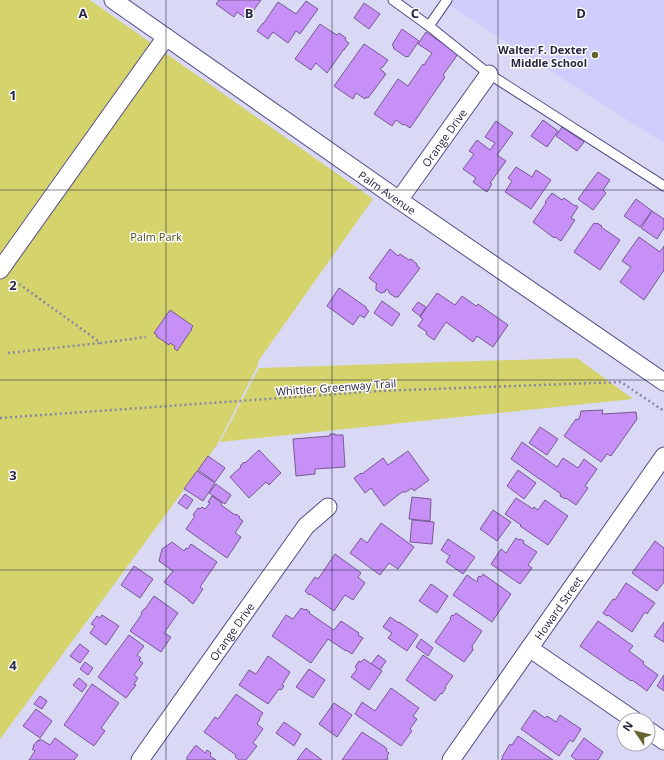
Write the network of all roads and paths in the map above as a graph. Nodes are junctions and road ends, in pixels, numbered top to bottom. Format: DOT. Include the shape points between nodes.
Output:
graph roads {
  1 [pos="113,0"];
  2 [pos="393,0"];
  3 [pos="446,0"];
  4 [pos="428,26"];
  5 [pos="166,37"];
  6 [pos="489,74"];
  7 [pos="664,186"];
  8 [pos="399,200"];
  9 [pos="0,270"];
  10 [pos="146,337"];
  11 [pos="101,343"];
  12 [pos="8,353"];
  13 [pos="664,382"];
  14 [pos="664,410"];
  15 [pos="0,418"];
  16 [pos="664,456"];
  17 [pos="328,507"];
  18 [pos="529,648"];
  19 [pos="622,712"];
  20 [pos="140,760"];
  21 [pos="451,760"];
  1 -- 5 [label="street, Palm Avenue"];
  2 -- 4 [label="lane"];
  3 -- 4 [label="lane"];
  4 -- 6 [label="lane"];
  5 -- 8 [label="street, Palm Avenue"];
  5 -- 9 [label="street"];
  6 -- 7 [label="lane"];
  6 -- 8 [label="street, Orange Drive"];
  8 -- 13 [label="street, Palm Avenue"];
  9 -- 11 [label="path"];
  10 -- 11 [label="path"];
  11 -- 12 [label="path"];
  14 -- 15 [label="path, Whittier Greenway Trail" via="621,382 379,391"];
  16 -- 18 [label="street, Howard Street"];
  17 -- 20 [label="street, Orange Drive" via="306,526"];
  18 -- 19 [label="street"];
  18 -- 21 [label="street, Howard Street"];
}
